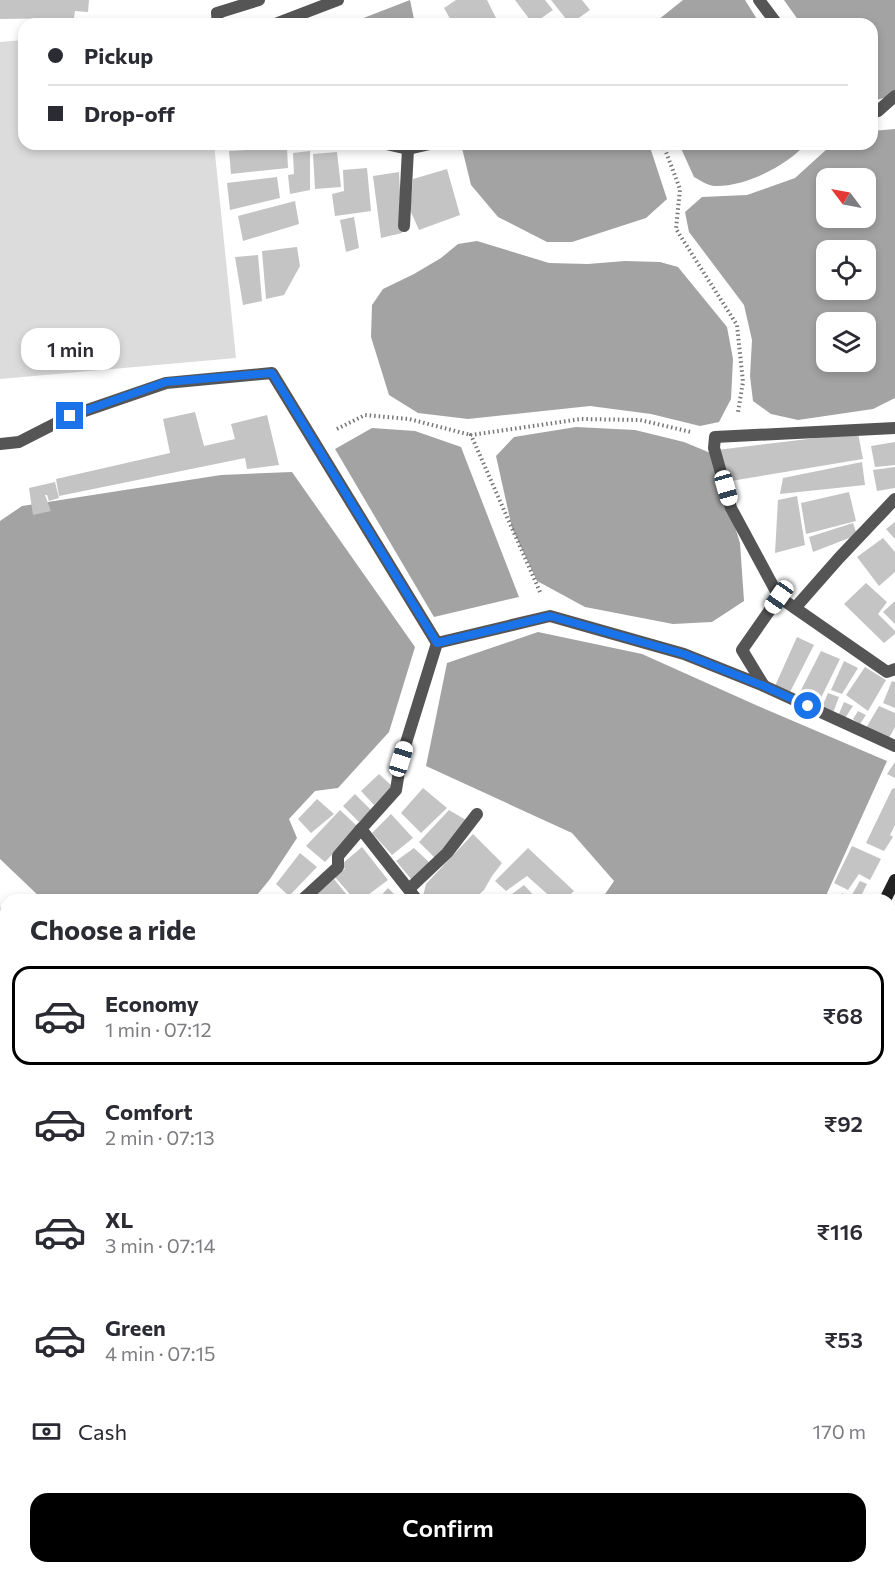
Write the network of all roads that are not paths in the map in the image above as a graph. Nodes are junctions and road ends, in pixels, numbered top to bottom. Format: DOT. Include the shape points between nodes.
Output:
graph roads {
  1 [pos="259,0"];
  2 [pos="338,0"];
  3 [pos="759,0"];
  4 [pos="217,18"];
  5 [pos="291,18"];
  6 [pos="772,18"];
  7 [pos="895,96"];
  8 [pos="878,111"];
  9 [pos="408,150"];
  10 [pos="404,226"];
  11 [pos="895,428"];
  12 [pos="0,444"];
  13 [pos="895,500"];
  14 [pos="779,597"];
  15 [pos="795,608"];
  16 [pos="437,643"];
  17 [pos="895,669"];
  18 [pos="764,686"];
  19 [pos="895,746"];
  20 [pos="477,814"];
  21 [pos="361,829"];
  22 [pos="895,880"];
  23 [pos="408,889"];
  24 [pos="309,894"];
  25 [pos="412,894"];
  26 [pos="888,894"];
  1 -- 4 [label="street" via="217,13"];
  2 -- 5 [label="street"];
  3 -- 6 [label="street"];
  7 -- 8 [label="street"];
  9 -- 10 [label="street"];
  11 -- 14 [label="street" via="715,437 714,448 731,508"];
  12 -- 16 [label="street" via="19,442 70,416 166,382 272,373"];
  13 -- 15 [label="street"];
  14 -- 15 [label="street"];
  14 -- 18 [label="street" via="742,650"];
  15 -- 17 [label="street" via="888,672"];
  16 -- 18 [label="street" via="550,616 684,654"];
  16 -- 21 [label="street" via="401,759 396,790"];
  18 -- 19 [label="street"];
  20 -- 23 [label="street" via="447,853"];
  21 -- 23 [label="street"];
  21 -- 24 [label="street" via="338,856 338,867"];
  22 -- 26 [label="main road"];
  23 -- 25 [label="street"];
}
